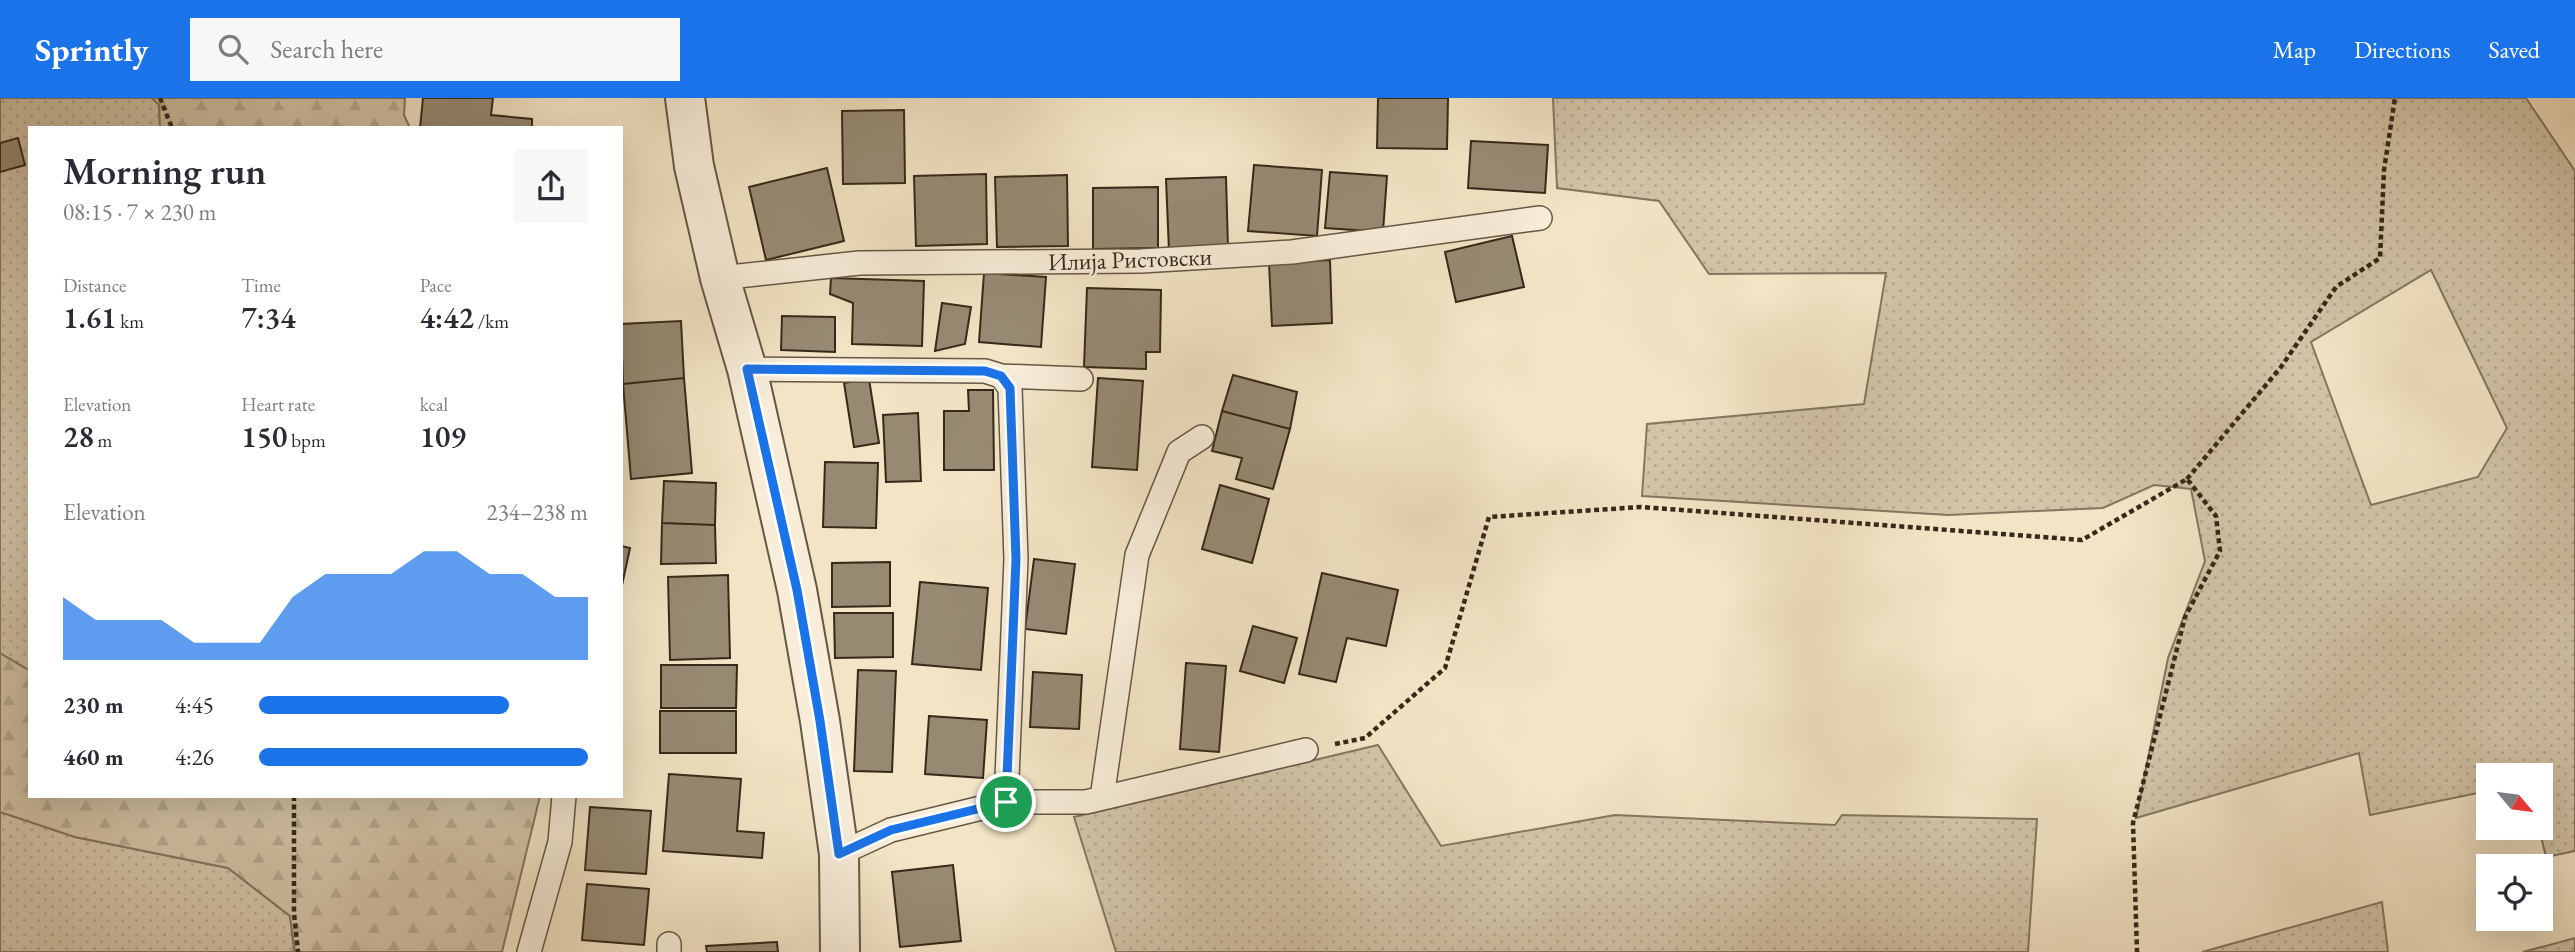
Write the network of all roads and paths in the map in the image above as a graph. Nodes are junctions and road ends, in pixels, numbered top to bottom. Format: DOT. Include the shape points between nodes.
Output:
graph roads {
  1 [pos="160,98"];
  2 [pos="685,98"];
  3 [pos="2395,98"];
  4 [pos="171,126"];
  5 [pos="1539,218"];
  6 [pos="720,278"];
  7 [pos="747,369"];
  8 [pos="1001,376"];
  9 [pos="1081,379"];
  10 [pos="1202,437"];
  11 [pos="2187,479"];
  12 [pos="1306,750"];
  13 [pos="294,798"];
  14 [pos="564,798"];
  15 [pos="1101,799"];
  16 [pos="1006,802"];
  17 [pos="839,854"];
  18 [pos="298,952"];
  19 [pos="529,952"];
  20 [pos="840,952"];
  21 [pos="2137,952"];
  1 -- 4 [label="path"];
  2 -- 6 [label="street"];
  3 -- 11 [label="path" via="2384,170 2380,258 2336,286 2281,366"];
  5 -- 6 [label="lane, Илија Ристовски" via="1292,252 1141,261 859,263"];
  6 -- 7 [label="street"];
  7 -- 8 [label="lane" via="985,371"];
  7 -- 17 [label="street" via="797,590"];
  8 -- 9 [label="lane"];
  8 -- 16 [label="lane" via="1010,388 1016,559"];
  10 -- 15 [label="lane" via="1179,452 1137,555"];
  11 -- 12 [label="path" via="2082,540 1641,507 1489,517 1445,668 1365,738"];
  11 -- 21 [label="path" via="2216,516 2220,551 2185,617 2133,823"];
  12 -- 15 [label="lane"];
  13 -- 18 [label="path"];
  14 -- 19 [label="lane" via="560,842"];
  15 -- 16 [label="lane"];
  16 -- 17 [label="lane" via="891,830"];
  17 -- 20 [label="street"];
}
